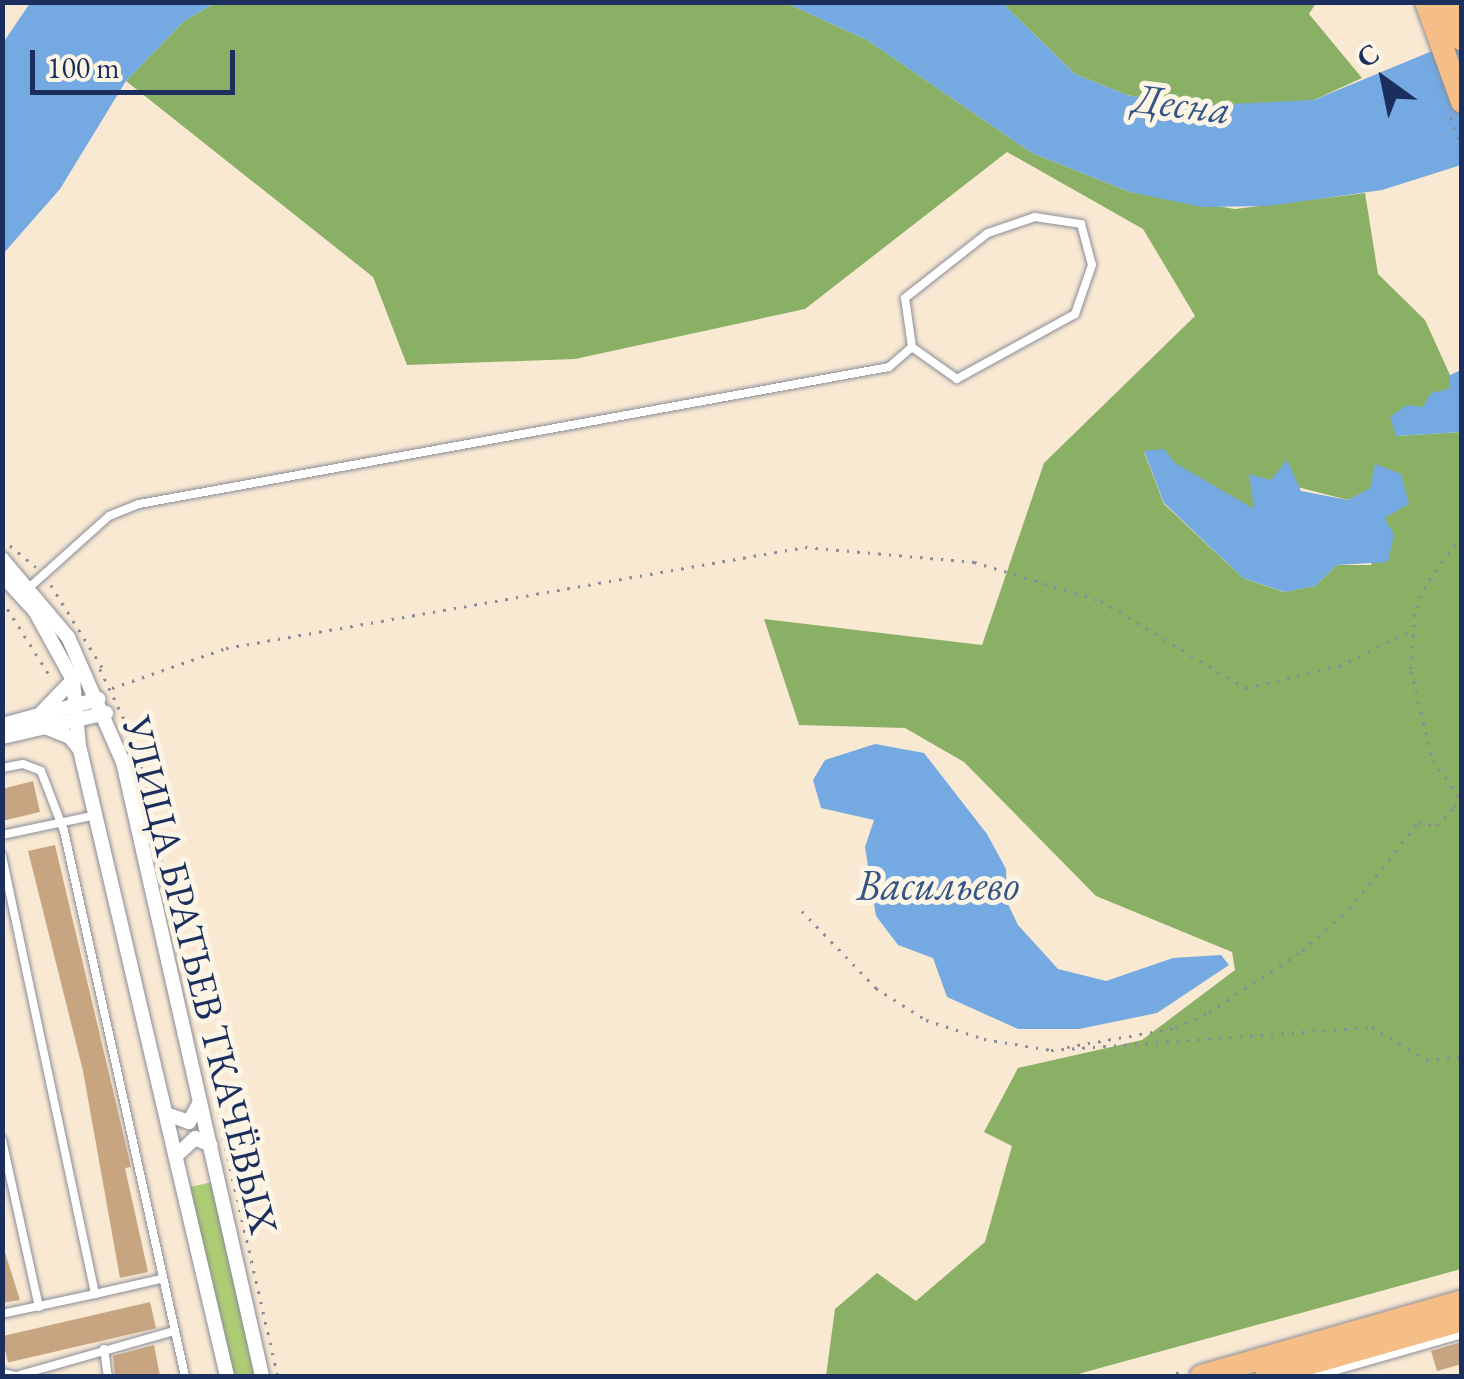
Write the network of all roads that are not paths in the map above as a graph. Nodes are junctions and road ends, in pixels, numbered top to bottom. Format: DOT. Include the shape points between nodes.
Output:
graph roads {
  1 [pos="1426,2"];
  2 [pos="1448,2"];
  3 [pos="1462,40"];
  4 [pos="1462,102"];
  5 [pos="912,347"];
  6 [pos="2,559"];
  7 [pos="2,575"];
  8 [pos="31,586"];
  9 [pos="73,680"];
  10 [pos="103,706"];
  11 [pos="75,713"];
  12 [pos="39,722"];
  13 [pos="2,725"];
  14 [pos="2,737"];
  15 [pos="80,750"];
  16 [pos="2,768"];
  17 [pos="96,815"];
  18 [pos="59,822"];
  19 [pos="2,835"];
  20 [pos="2,856"];
  21 [pos="200,1102"];
  22 [pos="166,1110"];
  23 [pos="2,1140"];
  24 [pos="211,1145"];
  25 [pos="177,1156"];
  26 [pos="162,1279"];
  27 [pos="94,1294"];
  28 [pos="1462,1301"];
  29 [pos="39,1307"];
  30 [pos="2,1314"];
  31 [pos="1462,1320"];
  32 [pos="174,1331"];
  33 [pos="1462,1334"];
  34 [pos="1409,1342"];
  35 [pos="104,1349"];
  36 [pos="2,1373"];
  37 [pos="108,1376"];
  38 [pos="185,1376"];
  39 [pos="227,1376"];
  40 [pos="262,1376"];
  41 [pos="1201,1376"];
  42 [pos="1266,1376"];
  43 [pos="1316,1376"];
  1 -- 4 [label="main road"];
  2 -- 3 [label="main road"];
  5 -- 5 [label="lane" via="905,298 988,233 1036,217 1081,224 1092,265 1075,314 956,379"];
  5 -- 8 [label="lane" via="888,367 139,504 109,516"];
  6 -- 8 [label="street, УЛИЦА БРАТЬЕВ ТКАЧЁВЫХ"];
  7 -- 9 [label="street, УЛИЦА БРАТЬЕВ ТКАЧЁВЫХ" via="35,611"];
  8 -- 10 [label="street, УЛИЦА БРАТЬЕВ ТКАЧЁВЫХ" via="68,636"];
  9 -- 11 [label="street, УЛИЦА БРАТЬЕВ ТКАЧЁВЫХ"];
  9 -- 12 [label="street"];
  10 -- 11 [label="street"];
  10 -- 21 [label="street, УЛИЦА БРАТЬЕВ ТКАЧЁВЫХ"];
  11 -- 12 [label="street"];
  11 -- 15 [label="street, УЛИЦА БРАТЬЕВ ТКАЧЁВЫХ"];
  12 -- 13 [label="street"];
  12 -- 14 [label="street"];
  12 -- 15 [label="street" via="70,737"];
  15 -- 17 [label="street, УЛИЦА БРАТЬЕВ ТКАЧЁВЫХ"];
  16 -- 18 [label="lane" via="23,764 42,771"];
  17 -- 18 [label="lane"];
  17 -- 22 [label="street, УЛИЦА БРАТЬЕВ ТКАЧЁВЫХ"];
  18 -- 19 [label="lane"];
  18 -- 26 [label="lane"];
  20 -- 27 [label="lane"];
  21 -- 22 [label="street" via="189,1122 171,1120"];
  21 -- 24 [label="street, УЛИЦА БРАТЬЕВ ТКАЧЁВЫХ"];
  22 -- 25 [label="street, УЛИЦА БРАТЬЕВ ТКАЧЁВЫХ"];
  23 -- 29 [label="lane"];
  24 -- 25 [label="street" via="195,1138"];
  24 -- 40 [label="street, УЛИЦА БРАТЬЕВ ТКАЧЁВЫХ" via="225,1173"];
  25 -- 39 [label="street, УЛИЦА БРАТЬЕВ ТКАЧЁВЫХ"];
  26 -- 27 [label="lane"];
  26 -- 32 [label="lane"];
  27 -- 29 [label="lane"];
  28 -- 41 [label="main road"];
  29 -- 30 [label="lane"];
  31 -- 34 [label="main road"];
  32 -- 35 [label="lane"];
  32 -- 38 [label="lane"];
  33 -- 34 [label="lane"];
  34 -- 42 [label="main road"];
  34 -- 43 [label="lane"];
  35 -- 36 [label="lane" via="16,1376"];
  35 -- 37 [label="lane"];
}
